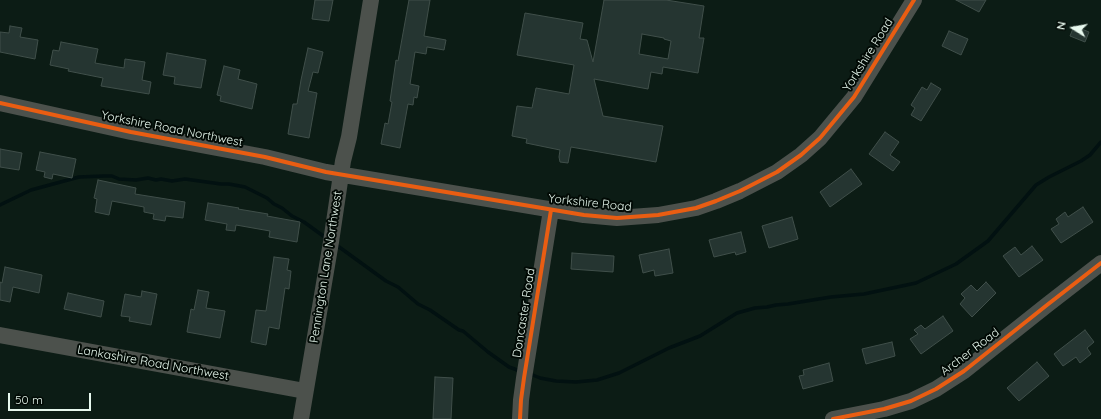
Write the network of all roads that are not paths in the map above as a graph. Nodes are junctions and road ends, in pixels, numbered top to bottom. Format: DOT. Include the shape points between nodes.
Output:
graph roads {
  1 [pos="371,0"];
  2 [pos="914,0"];
  3 [pos="0,103"];
  4 [pos="341,174"];
  5 [pos="551,210"];
  6 [pos="1101,263"];
  7 [pos="0,335"];
  8 [pos="305,391"];
  9 [pos="301,419"];
  10 [pos="520,419"];
  11 [pos="832,419"];
  1 -- 4 [label="street, Pennington Lane Northwest"];
  2 -- 5 [label="street, Yorkshire Road" via="854,97 820,138 777,172 706,205 658,215 617,218"];
  3 -- 4 [label="street, Yorkshire Road Northwest"];
  4 -- 5 [label="street, Yorkshire Road"];
  4 -- 8 [label="street, Pennington Lane Northwest"];
  5 -- 10 [label="street, Doncaster Road" via="524,378"];
  6 -- 11 [label="street, Archer Road" via="964,371 936,389 884,409"];
  7 -- 8 [label="street, Lankashire Road Northwest"];
  8 -- 9 [label="street, Pennington Lane Northwest"];
}
